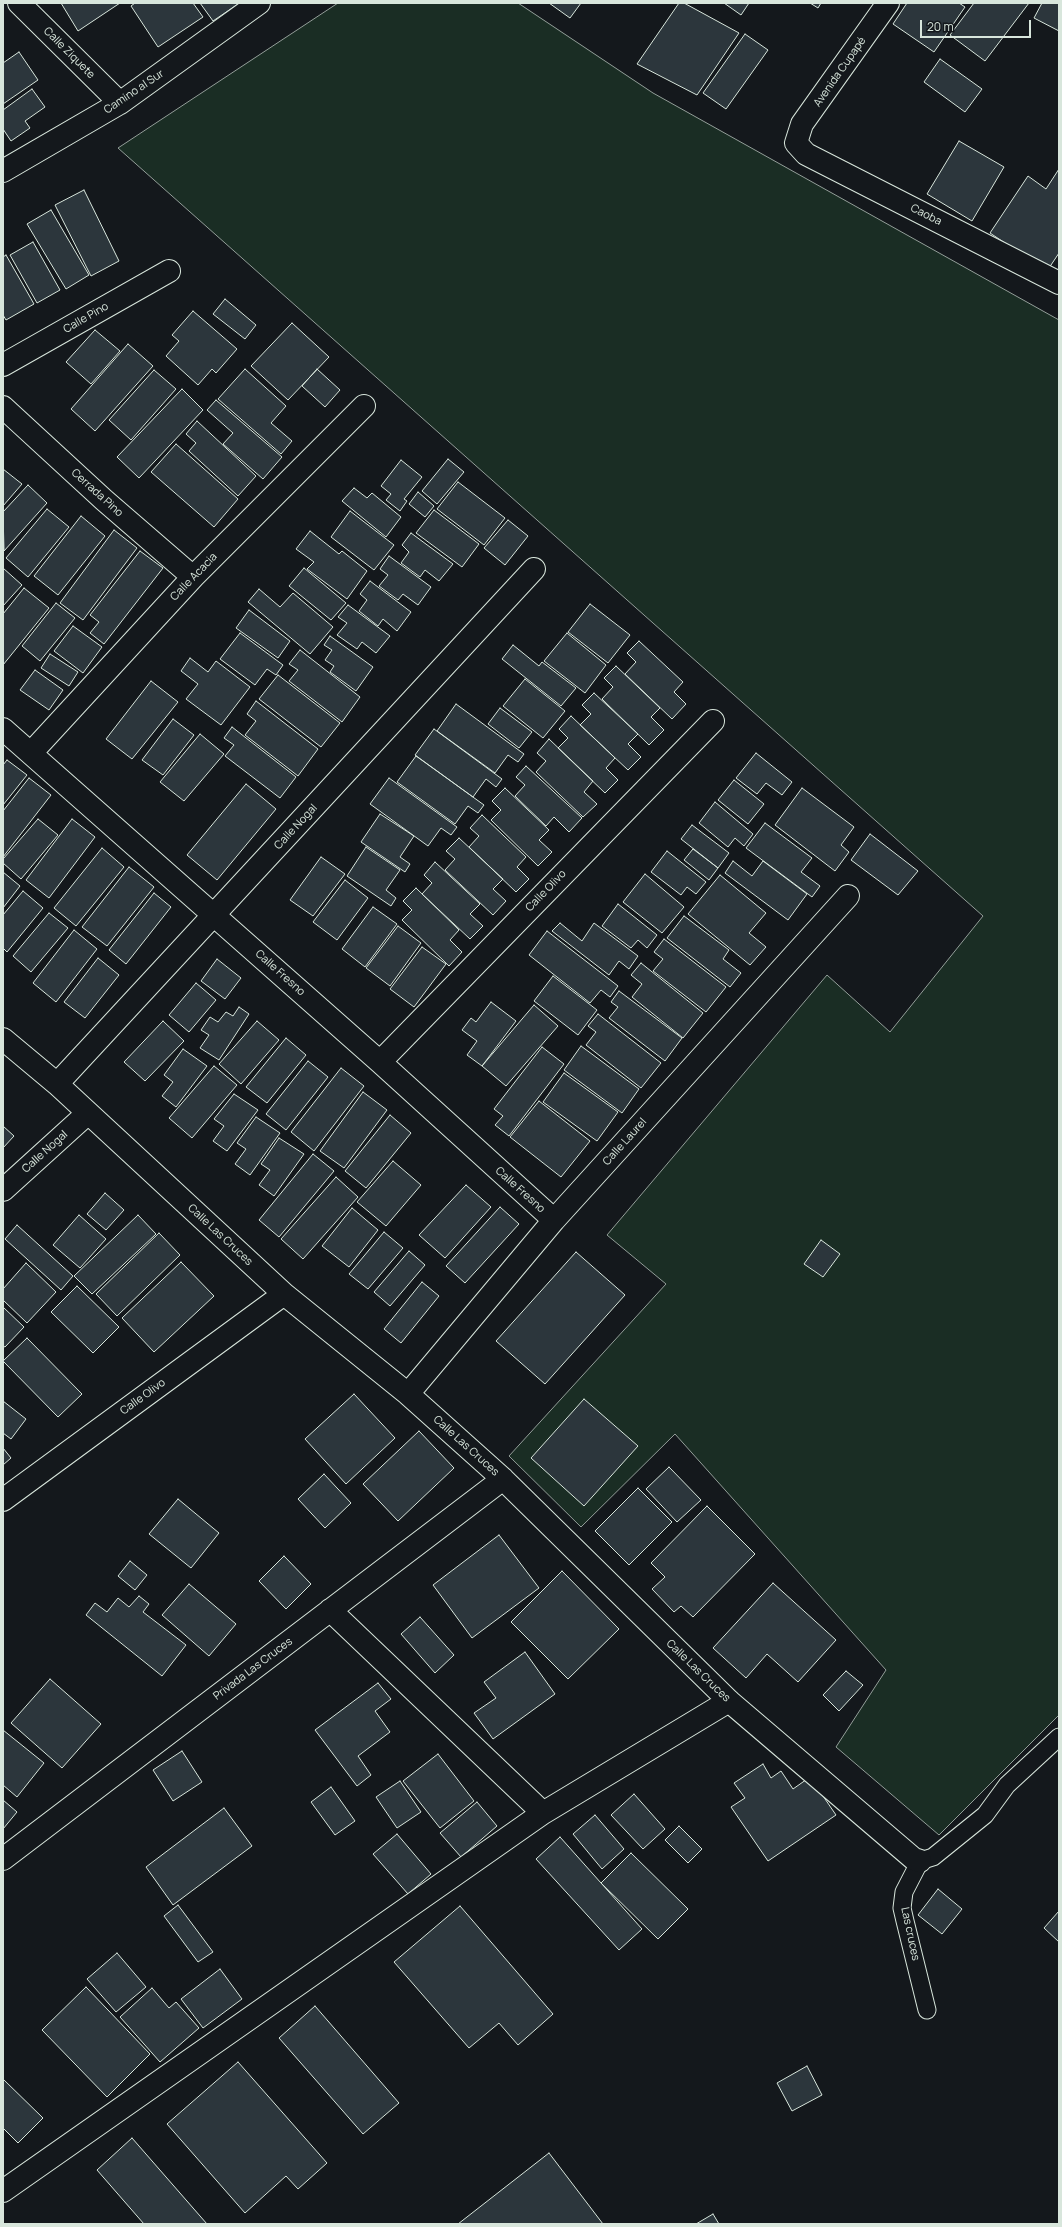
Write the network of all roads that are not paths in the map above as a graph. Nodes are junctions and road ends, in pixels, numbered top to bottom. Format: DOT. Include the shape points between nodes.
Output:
graph roads {
  1 [pos="19,3"];
  2 [pos="259,3"];
  3 [pos="888,3"];
  4 [pos="120,103"];
  5 [pos="796,143"];
  6 [pos="3,171"];
  7 [pos="169,271"];
  8 [pos="1059,283"];
  9 [pos="3,365"];
  10 [pos="364,406"];
  11 [pos="3,407"];
  12 [pos="534,569"];
  13 [pos="193,577"];
  14 [pos="713,721"];
  15 [pos="3,729"];
  16 [pos="31,753"];
  17 [pos="848,896"];
  18 [pos="215,916"];
  19 [pos="3,1039"];
  20 [pos="380,1062"];
  21 [pos="57,1084"];
  22 [pos="88,1113"];
  23 [pos="3,1190"];
  24 [pos="554,1220"];
  25 [pos="284,1294"];
  26 [pos="408,1394"];
  27 [pos="503,1479"];
  28 [pos="3,1500"];
  29 [pos="330,1610"];
  30 [pos="729,1701"];
  31 [pos="1059,1737"];
  32 [pos="543,1813"];
  33 [pos="3,1859"];
  34 [pos="920,1861"];
  35 [pos="928,2010"];
  36 [pos="3,2191"];
  1 -- 4 [label="street, Calle Ziquete"];
  2 -- 4 [label="street, Camino al Sur"];
  3 -- 5 [label="street, Avenida Cupapé" via="802,124"];
  4 -- 6 [label="street, Camino al Sur"];
  5 -- 8 [label="street, Caoba" via="806,154"];
  7 -- 9 [label="street, Calle Pino"];
  10 -- 13 [label="street, Calle Acacia"];
  11 -- 13 [label="street, Cerrada Pino"];
  12 -- 18 [label="street, Calle Nogal"];
  13 -- 16 [label="street, Calle Acacia"];
  14 -- 20 [label="street, Calle Olivo"];
  15 -- 16 [label="street, Calle Fresno"];
  16 -- 18 [label="street, Calle Fresno"];
  17 -- 24 [label="street, Calle Laurel"];
  18 -- 20 [label="street, Calle Fresno"];
  18 -- 21 [label="street, Calle Nogal"];
  19 -- 21 [label="street, Calle Las Cruces"];
  20 -- 24 [label="street, Calle Fresno"];
  21 -- 22 [label="street, Calle Las Cruces"];
  22 -- 23 [label="street, Calle Nogal"];
  22 -- 25 [label="street, Calle Las Cruces"];
  24 -- 26 [label="street, Calle Laurel"];
  25 -- 26 [label="street, Calle Las Cruces"];
  25 -- 28 [label="street, Calle Olivo"];
  26 -- 27 [label="street, Calle Las Cruces"];
  27 -- 29 [label="street, Privada Las Cruces"];
  27 -- 30 [label="street, Calle Las Cruces"];
  29 -- 32 [label="street"];
  29 -- 33 [label="street, Privada Las Cruces"];
  30 -- 32 [label="street"];
  30 -- 34 [label="street, Calle Las Cruces" via="908,1854"];
  31 -- 34 [label="lane" via="1007,1785 985,1816 933,1857"];
  32 -- 36 [label="street"];
  34 -- 35 [label="lane, Las cruces" via="904,1892 902,1908"];
}
